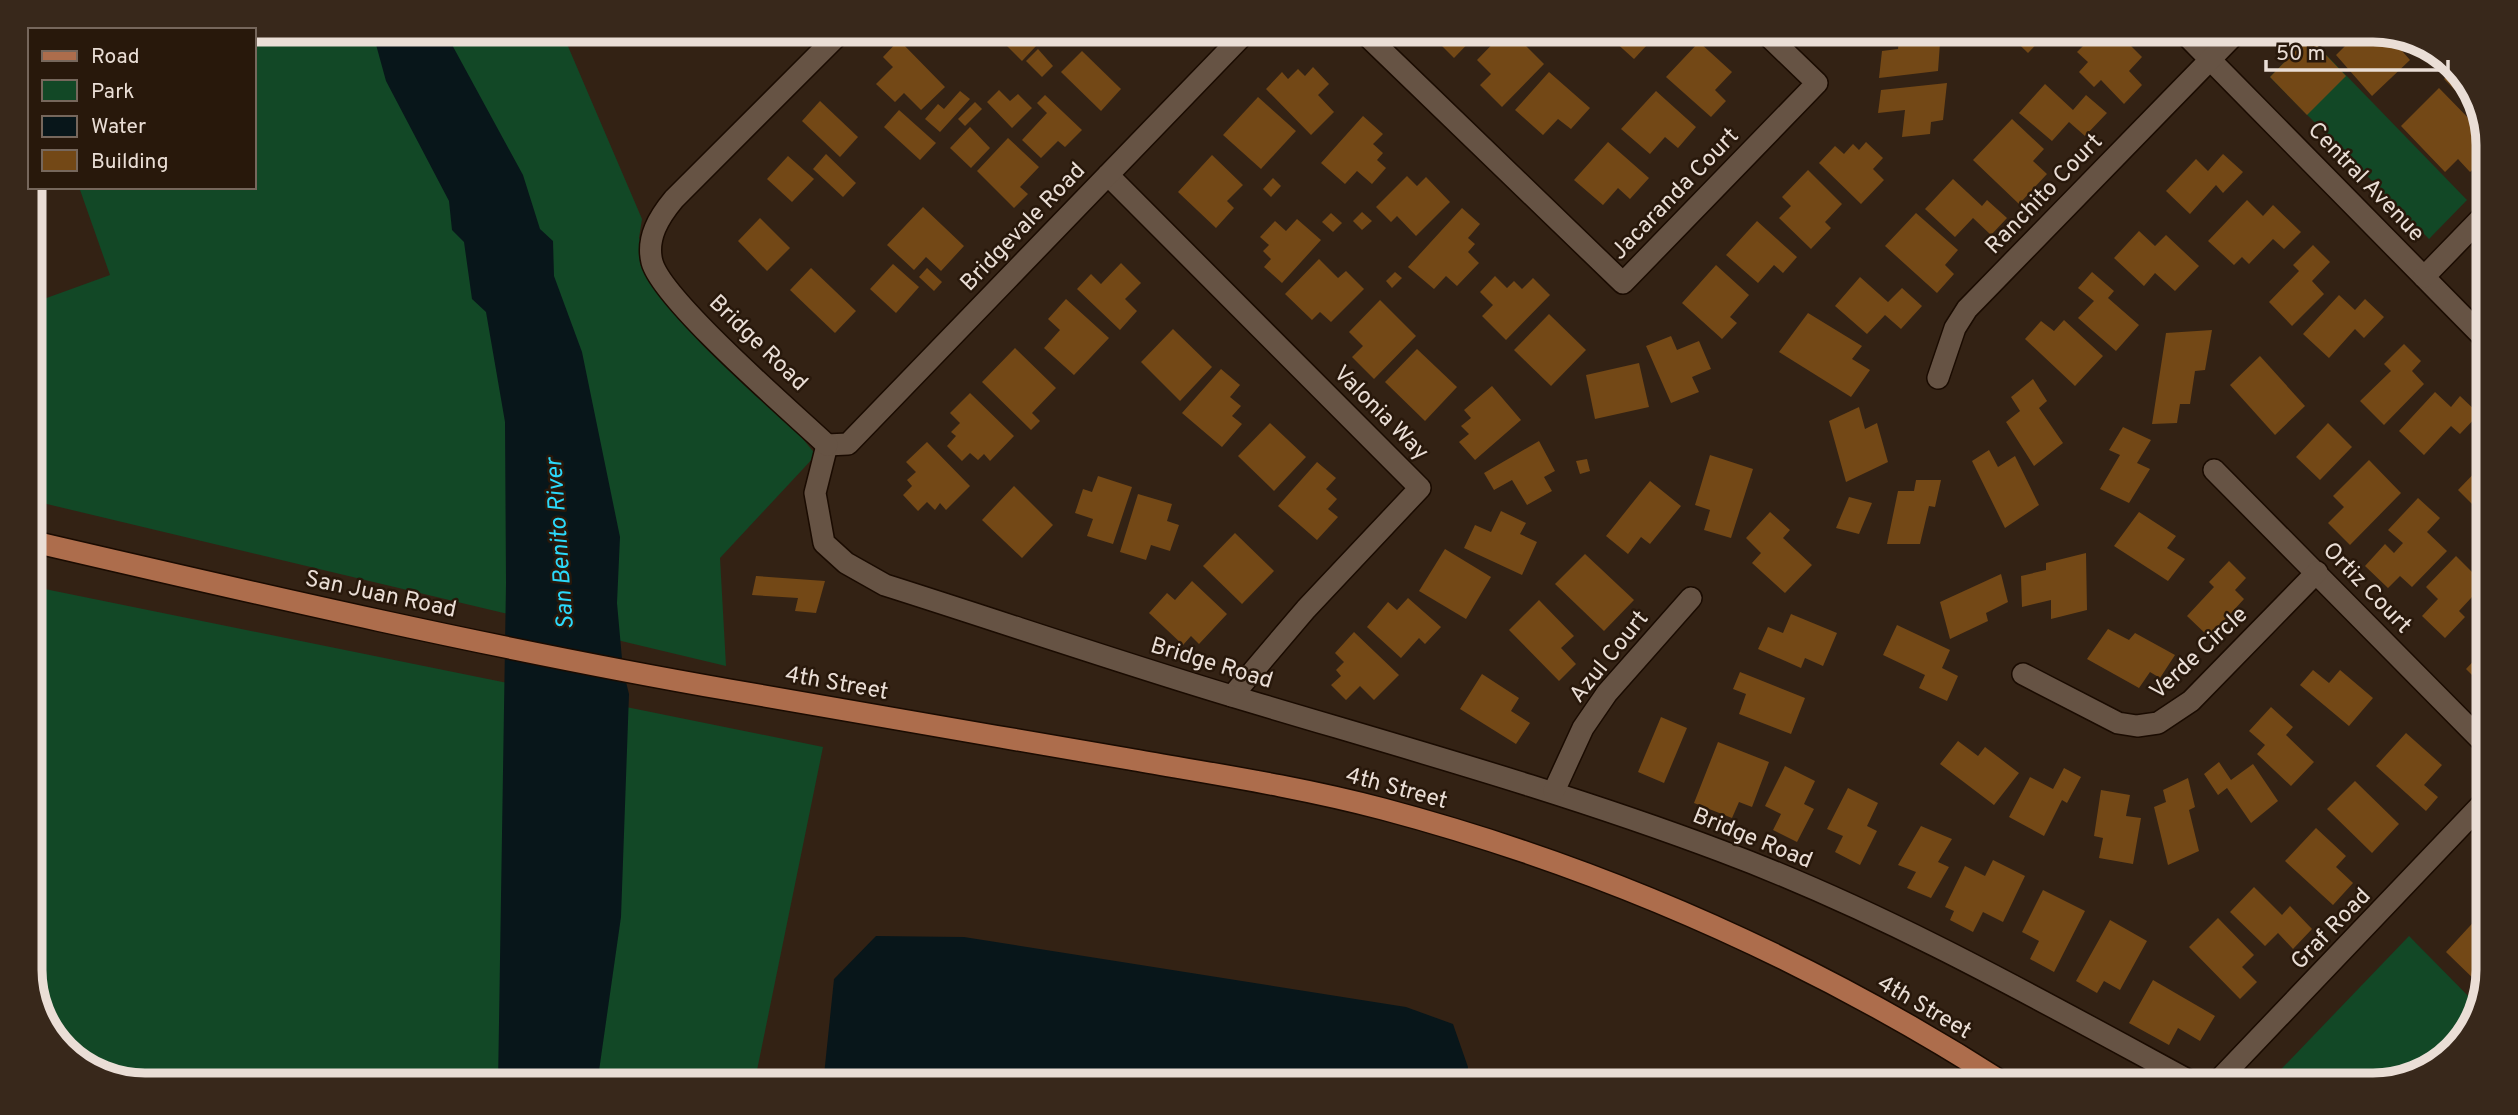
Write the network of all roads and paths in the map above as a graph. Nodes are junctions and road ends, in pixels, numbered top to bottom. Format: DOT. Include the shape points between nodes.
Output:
graph roads {
  1 [pos="831,42"];
  2 [pos="1236,42"];
  3 [pos="1373,42"];
  4 [pos="1774,42"];
  5 [pos="2193,42"];
  6 [pos="2227,42"];
  7 [pos="2210,60"];
  8 [pos="1108,175"];
  9 [pos="2476,223"];
  10 [pos="2424,277"];
  11 [pos="2476,330"];
  12 [pos="1937,377"];
  13 [pos="827,445"];
  14 [pos="2214,470"];
  15 [pos="42,544"];
  16 [pos="2317,572"];
  17 [pos="1691,598"];
  18 [pos="2023,674"];
  19 [pos="724,689"];
  20 [pos="1232,696"];
  21 [pos="2476,735"];
  22 [pos="1554,791"];
  23 [pos="2476,810"];
  24 [pos="1988,1073"];
  25 [pos="2175,1073"];
  26 [pos="2225,1073"];
  1 -- 13 [label="street, Bridge Road" via="674,199 662,213 650,243 651,260 663,283"];
  2 -- 8 [label="street, Bridgevale Road"];
  3 -- 4 [label="street, Jacaranda Court" via="1623,283 1817,83"];
  5 -- 7 [label="street"];
  6 -- 7 [label="street, Ranchito Court"];
  7 -- 10 [label="street, Central Avenue"];
  7 -- 12 [label="street, Ranchito Court" via="1967,309"];
  8 -- 13 [label="street, Bridgevale Road" via="848,444"];
  8 -- 20 [label="street, Valonia Way" via="1420,488"];
  9 -- 10 [label="street"];
  10 -- 11 [label="street, Central Avenue"];
  13 -- 20 [label="street, Bridge Road" via="815,493 824,543 846,563 885,584"];
  14 -- 16 [label="street, Ortiz Court"];
  15 -- 19 [label="main road, San Juan Road" via="353,616"];
  16 -- 18 [label="street, Verde Circle" via="2191,701 2158,723 2118,723"];
  16 -- 21 [label="street, Ortiz Court"];
  17 -- 22 [label="street, Azul Court" via="1607,693 1583,728"];
  19 -- 24 [label="main road, 4th Street" via="1276,785 1381,808 1497,843 1674,907 1768,949"];
  20 -- 22 [label="street, Bridge Road"];
  22 -- 25 [label="street, Bridge Road" via="1724,852 1872,915"];
  23 -- 26 [label="street, Graf Road"];
}
